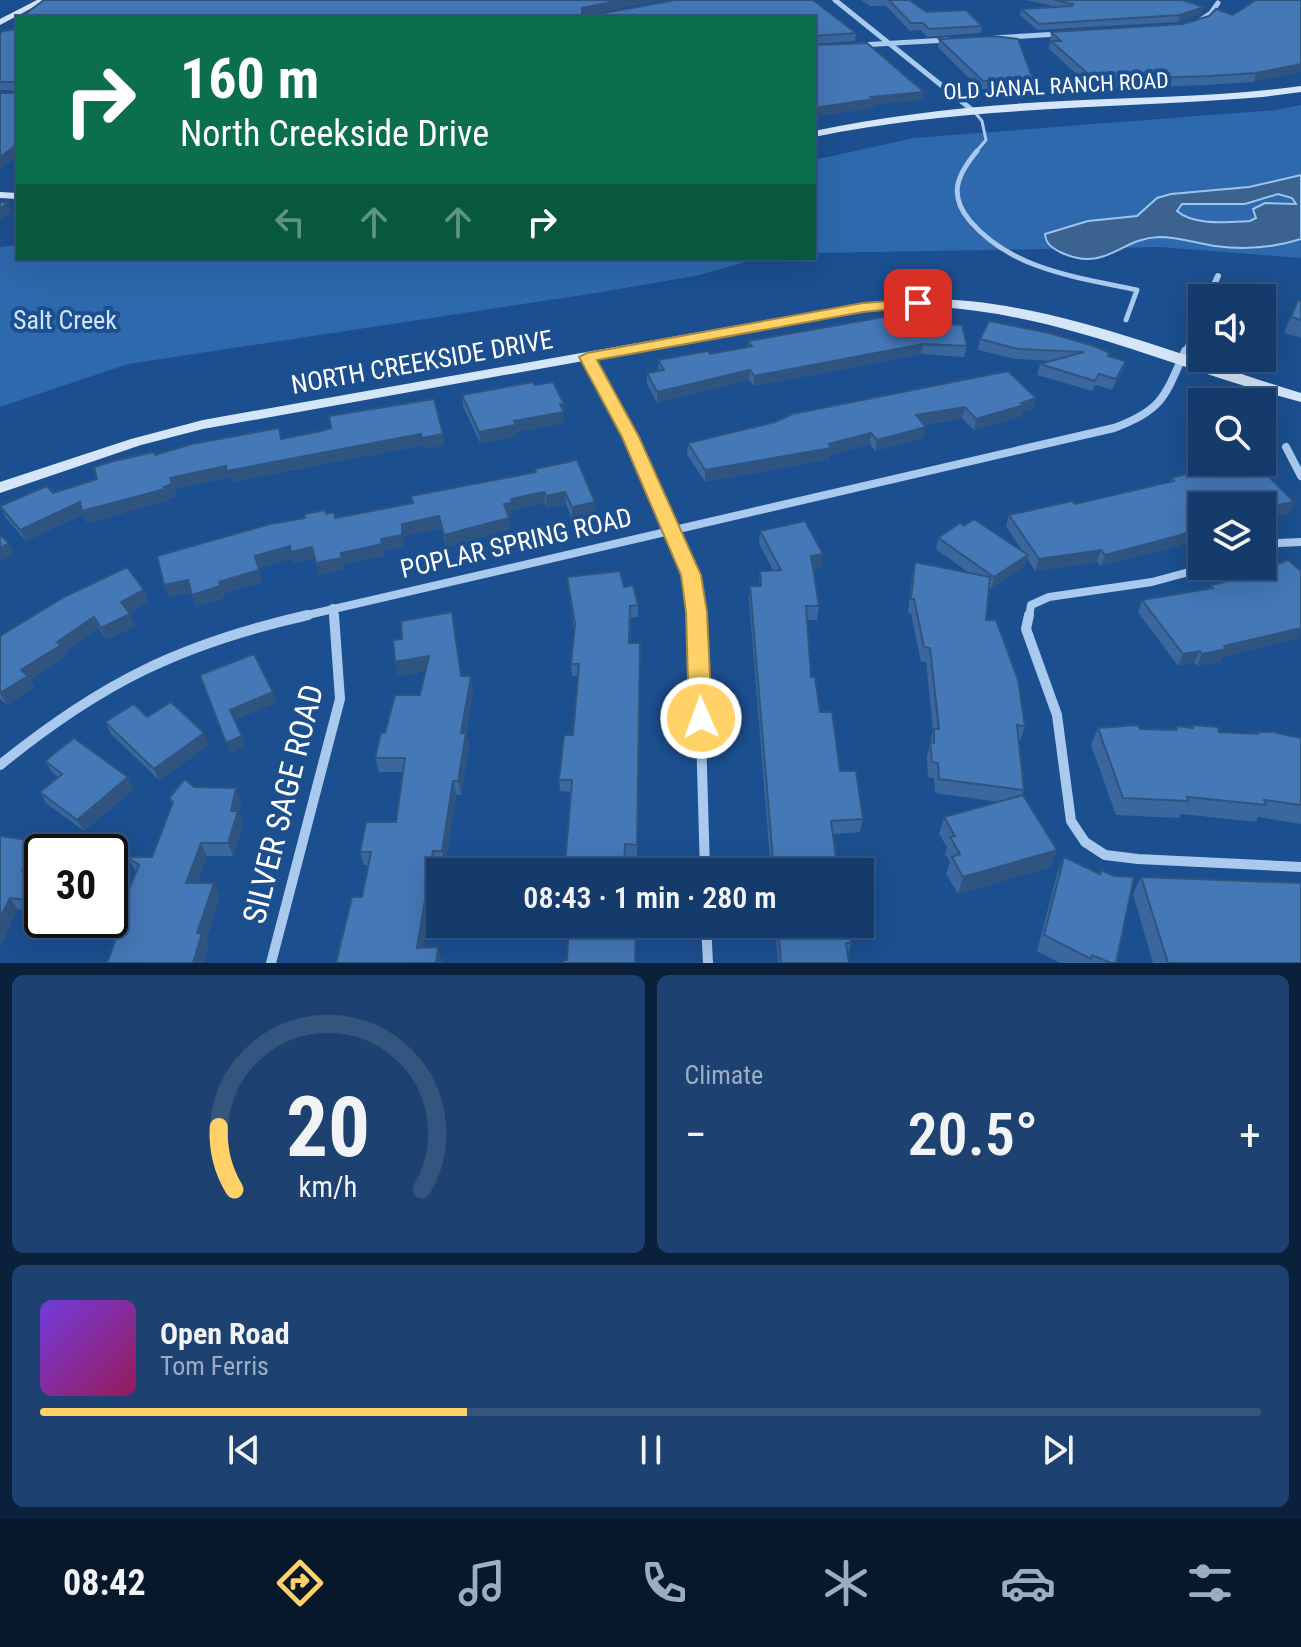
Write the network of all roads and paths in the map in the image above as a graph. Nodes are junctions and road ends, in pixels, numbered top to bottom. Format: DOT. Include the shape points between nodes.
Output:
graph roads {
  1 [pos="43,0"];
  2 [pos="835,0"];
  3 [pos="1218,3"];
  4 [pos="0,22"];
  5 [pos="1193,24"];
  6 [pos="1063,34"];
  7 [pos="991,38"];
  8 [pos="954,40"];
  9 [pos="889,43"];
  10 [pos="860,45"];
  11 [pos="1301,89"];
  12 [pos="971,109"];
  13 [pos="816,134"];
  14 [pos="1218,276"];
  15 [pos="1214,284"];
  16 [pos="1126,320"];
  17 [pos="1188,349"];
  18 [pos="587,357"];
  19 [pos="1183,361"];
  20 [pos="1301,398"];
  21 [pos="1286,447"];
  22 [pos="1301,476"];
  23 [pos="0,488"];
  24 [pos="671,528"];
  25 [pos="1301,542"];
  26 [pos="1276,544"];
  27 [pos="1188,572"];
  28 [pos="333,608"];
  29 [pos="0,765"];
  30 [pos="705,858"];
  31 [pos="1301,867"];
  32 [pos="707,938"];
  33 [pos="271,963"];
  34 [pos="708,963"];
  1 -- 4 [label="street"];
  2 -- 9 [label="street"];
  3 -- 5 [label="street"];
  6 -- 7 [label="street"];
  8 -- 9 [label="street"];
  9 -- 10 [label="street"];
  9 -- 12 [label="street"];
  11 -- 12 [label="street, OLD JANAL RANCH ROAD"];
  12 -- 13 [label="street, OLD JANAL RANCH ROAD"];
  12 -- 16 [label="lane" via="982,121 986,140 957,180 957,204 983,236 1024,262 1080,281 1137,290"];
  14 -- 15 [label="street"];
  17 -- 19 [label="street"];
  18 -- 19 [label="street, NORTH CREEKSIDE DRIVE" via="863,307 936,303 1026,316"];
  18 -- 23 [label="street, NORTH CREEKSIDE DRIVE" via="203,425"];
  18 -- 24 [label="street"];
  19 -- 20 [label="street, NORTH CREEKSIDE DRIVE"];
  19 -- 24 [label="street, POPLAR SPRING ROAD" via="1163,401 1114,428"];
  21 -- 22 [label="street"];
  24 -- 28 [label="street, POPLAR SPRING ROAD"];
  24 -- 30 [label="street" via="691,575 696,612"];
  25 -- 26 [label="street"];
  27 -- 31 [label="street" via="1134,586 1049,597 1031,605 1026,629 1057,715 1071,821 1085,842 1105,855"];
  28 -- 29 [label="street, POPLAR SPRING ROAD" via="197,646 142,669 93,695"];
  28 -- 33 [label="street, SILVER SAGE ROAD" via="340,699"];
  32 -- 34 [label="street"];
}
